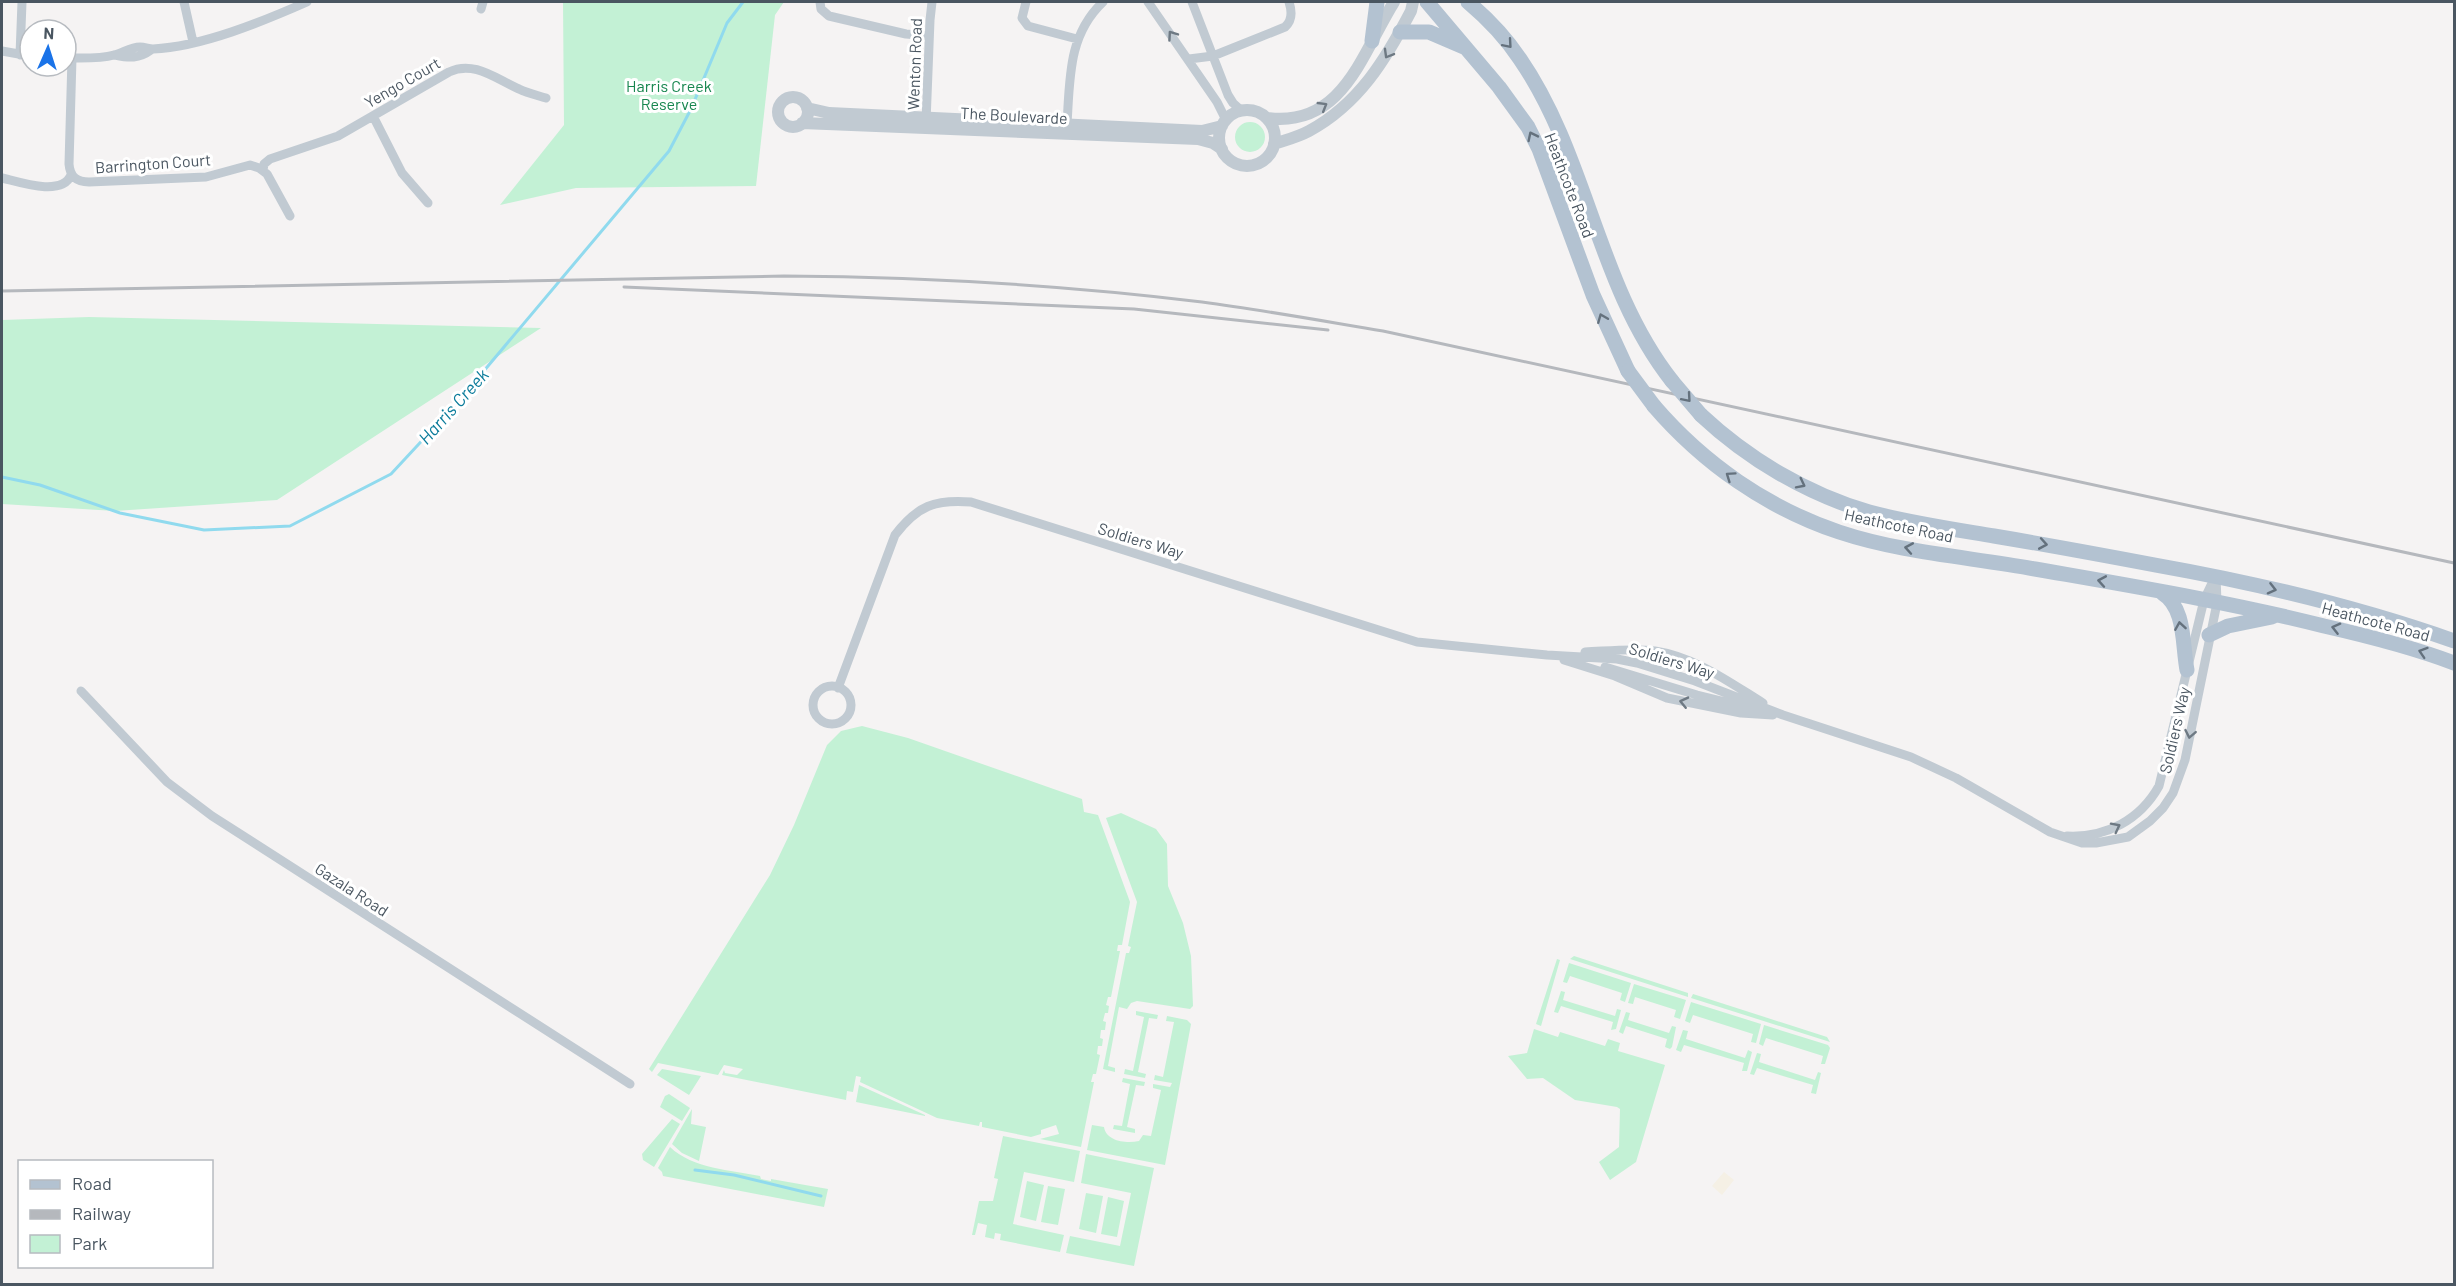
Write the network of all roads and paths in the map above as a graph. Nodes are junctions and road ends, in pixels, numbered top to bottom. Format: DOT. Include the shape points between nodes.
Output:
graph roads {
  1 [pos="22,2"];
  2 [pos="184,2"];
  3 [pos="307,2"];
  4 [pos="820,2"];
  5 [pos="932,2"];
  6 [pos="1026,2"];
  7 [pos="1087,2"];
  8 [pos="1103,2"];
  9 [pos="1149,2"];
  10 [pos="1192,2"];
  11 [pos="1289,2"];
  12 [pos="1377,2"];
  13 [pos="1394,2"];
  14 [pos="1413,2"];
  15 [pos="1427,2"];
  16 [pos="1468,2"];
  17 [pos="1095,10"];
  18 [pos="23,18"];
  19 [pos="1400,32"];
  20 [pos="929,36"];
  21 [pos="1077,39"];
  22 [pos="1372,41"];
  23 [pos="193,42"];
  24 [pos="1466,48"];
  25 [pos="2,51"];
  26 [pos="18,54"];
  27 [pos="1213,56"];
  28 [pos="78,57"];
  29 [pos="1189,59"];
  30 [pos="69,78"];
  31 [pos="546,98"];
  32 [pos="807,108"];
  33 [pos="1242,111"];
  34 [pos="374,116"];
  35 [pos="1267,118"];
  36 [pos="926,122"];
  37 [pos="802,123"];
  38 [pos="1224,123"];
  39 [pos="1067,124"];
  40 [pos="1274,144"];
  41 [pos="1222,149"];
  42 [pos="263,170"];
  43 [pos="71,175"];
  44 [pos="2,178"];
  45 [pos="428,203"];
  46 [pos="290,216"];
  47 [pos="2216,576"];
  48 [pos="2159,591"];
  49 [pos="2210,601"];
  50 [pos="2281,615"];
  51 [pos="2209,635"];
  52 [pos="2454,641"];
  53 [pos="1547,655"];
  54 [pos="2454,663"];
  55 [pos="2187,670"];
  56 [pos="838,688"];
  57 [pos="81,691"];
  58 [pos="1783,715"];
  59 [pos="2059,835"];
  60 [pos="630,1084"];
  1 -- 18 [label="street"];
  2 -- 23 [label="street"];
  3 -- 23 [label="street"];
  4 -- 20 [label="street" via="829,16"];
  5 -- 20 [label="street, Wenton Road"];
  6 -- 21 [label="street" via="1022,13 1028,27"];
  7 -- 17 [label="street"];
  8 -- 17 [label="street"];
  29 -- 9 [label="street, one-way"];
  10 -- 27 [label="street"];
  11 -- 27 [label="street" via="1292,15 1285,27"];
  12 -- 22 [label="main road"];
  13 -- 22 [label="street"];
  14 -- 19 [label="street"];
  15 -- 24 [label="main road, Heathcote Road"];
  16 -- 47 [label="main road, Heathcote Road, one-way, bridge" via="1520,58 1537,87 1559,132 1629,311 1649,347 1672,381 1723,435 1807,487 1860,509"];
  17 -- 21 [label="street"];
  19 -- 24 [label="main road" via="1429,32"];
  19 -- 40 [label="street, one-way" via="1372,78 1340,110 1309,131"];
  20 -- 36 [label="street, Wenton Road"];
  21 -- 39 [label="street" via="1070,65"];
  35 -- 22 [label="street, one-way" via="1294,119 1332,100 1352,77"];
  23 -- 28 [label="street"];
  48 -- 24 [label="main road, Heathcote Road, one-way, bridge" via="1908,548 1839,532 1802,518 1747,488 1692,446 1628,371 1606,327 1528,127"];
  25 -- 26 [label="street"];
  27 -- 29 [label="street"];
  27 -- 33 [label="street" via="1229,97"];
  29 -- 38 [label="street" via="1217,102"];
  30 -- 43 [label="street, Barrington Court"];
  31 -- 34 [label="street, Yengo Court" via="479,70 460,68"];
  32 -- 36 [label="street, The Boulevarde"];
  32 -- 37 [label="street"];
  32 -- 37 [label="street" via="801,99 793,97 780,106 778,114 785,124"];
  33 -- 35 [label="street" via="1258,112"];
  33 -- 38 [label="street"];
  34 -- 42 [label="street, Yengo Court" via="338,136 270,159"];
  34 -- 45 [label="street" via="402,172"];
  35 -- 40 [label="street" via="1274,130"];
  36 -- 37 [label="street, The Boulevarde"];
  36 -- 39 [label="street, The Boulevarde"];
  36 -- 41 [label="street, The Boulevarde" via="1198,139"];
  38 -- 39 [label="street, The Boulevarde" via="1202,131"];
  38 -- 41 [label="street"];
  40 -- 41 [label="street" via="1263,160 1251,165 1232,160"];
  42 -- 43 [label="street, Barrington Court" via="245,165 206,177 89,182"];
  42 -- 46 [label="street"];
  43 -- 44 [label="street" via="69,181 39,187"];
  47 -- 49 [label="street"];
  47 -- 52 [label="main road, Heathcote Road, one-way" via="2335,604"];
  48 -- 49 [label="main road, Heathcote Road"];
  55 -- 48 [label="main road, one-way" via="2178,610"];
  49 -- 50 [label="main road, Heathcote Road"];
  49 -- 51 [label="street, Soldiers Way"];
  49 -- 55 [label="street, Soldiers Way"];
  50 -- 51 [label="main road" via="2228,626"];
  54 -- 50 [label="main road, Heathcote Road, one-way" via="2390,642"];
  51 -- 59 [label="street, Soldiers Way, one-way" via="2181,776 2163,808 2128,837 2082,843"];
  53 -- 56 [label="street, Soldiers Way" via="1418,642 982,505 953,500 917,511 895,535"];
  58 -- 53 [label="street, Soldiers Way, one-way" via="1741,713 1666,698 1615,676"];
  53 -- 58 [label="street, Soldiers Way" via="1638,663"];
  53 -- 58 [label="street, Soldiers Way" via="1625,650 1668,654 1697,664"];
  59 -- 55 [label="street, Soldiers Way, one-way" via="2105,832 2144,809 2159,786 2166,764"];
  56 -- 56 [label="street" via="849,697 849,712 839,722 825,723 813,710 814,699 824,688"];
  57 -- 60 [label="street, Gazala Road" via="167,782 212,816"];
  58 -- 59 [label="street, Soldiers Way" via="1911,757"];
}
